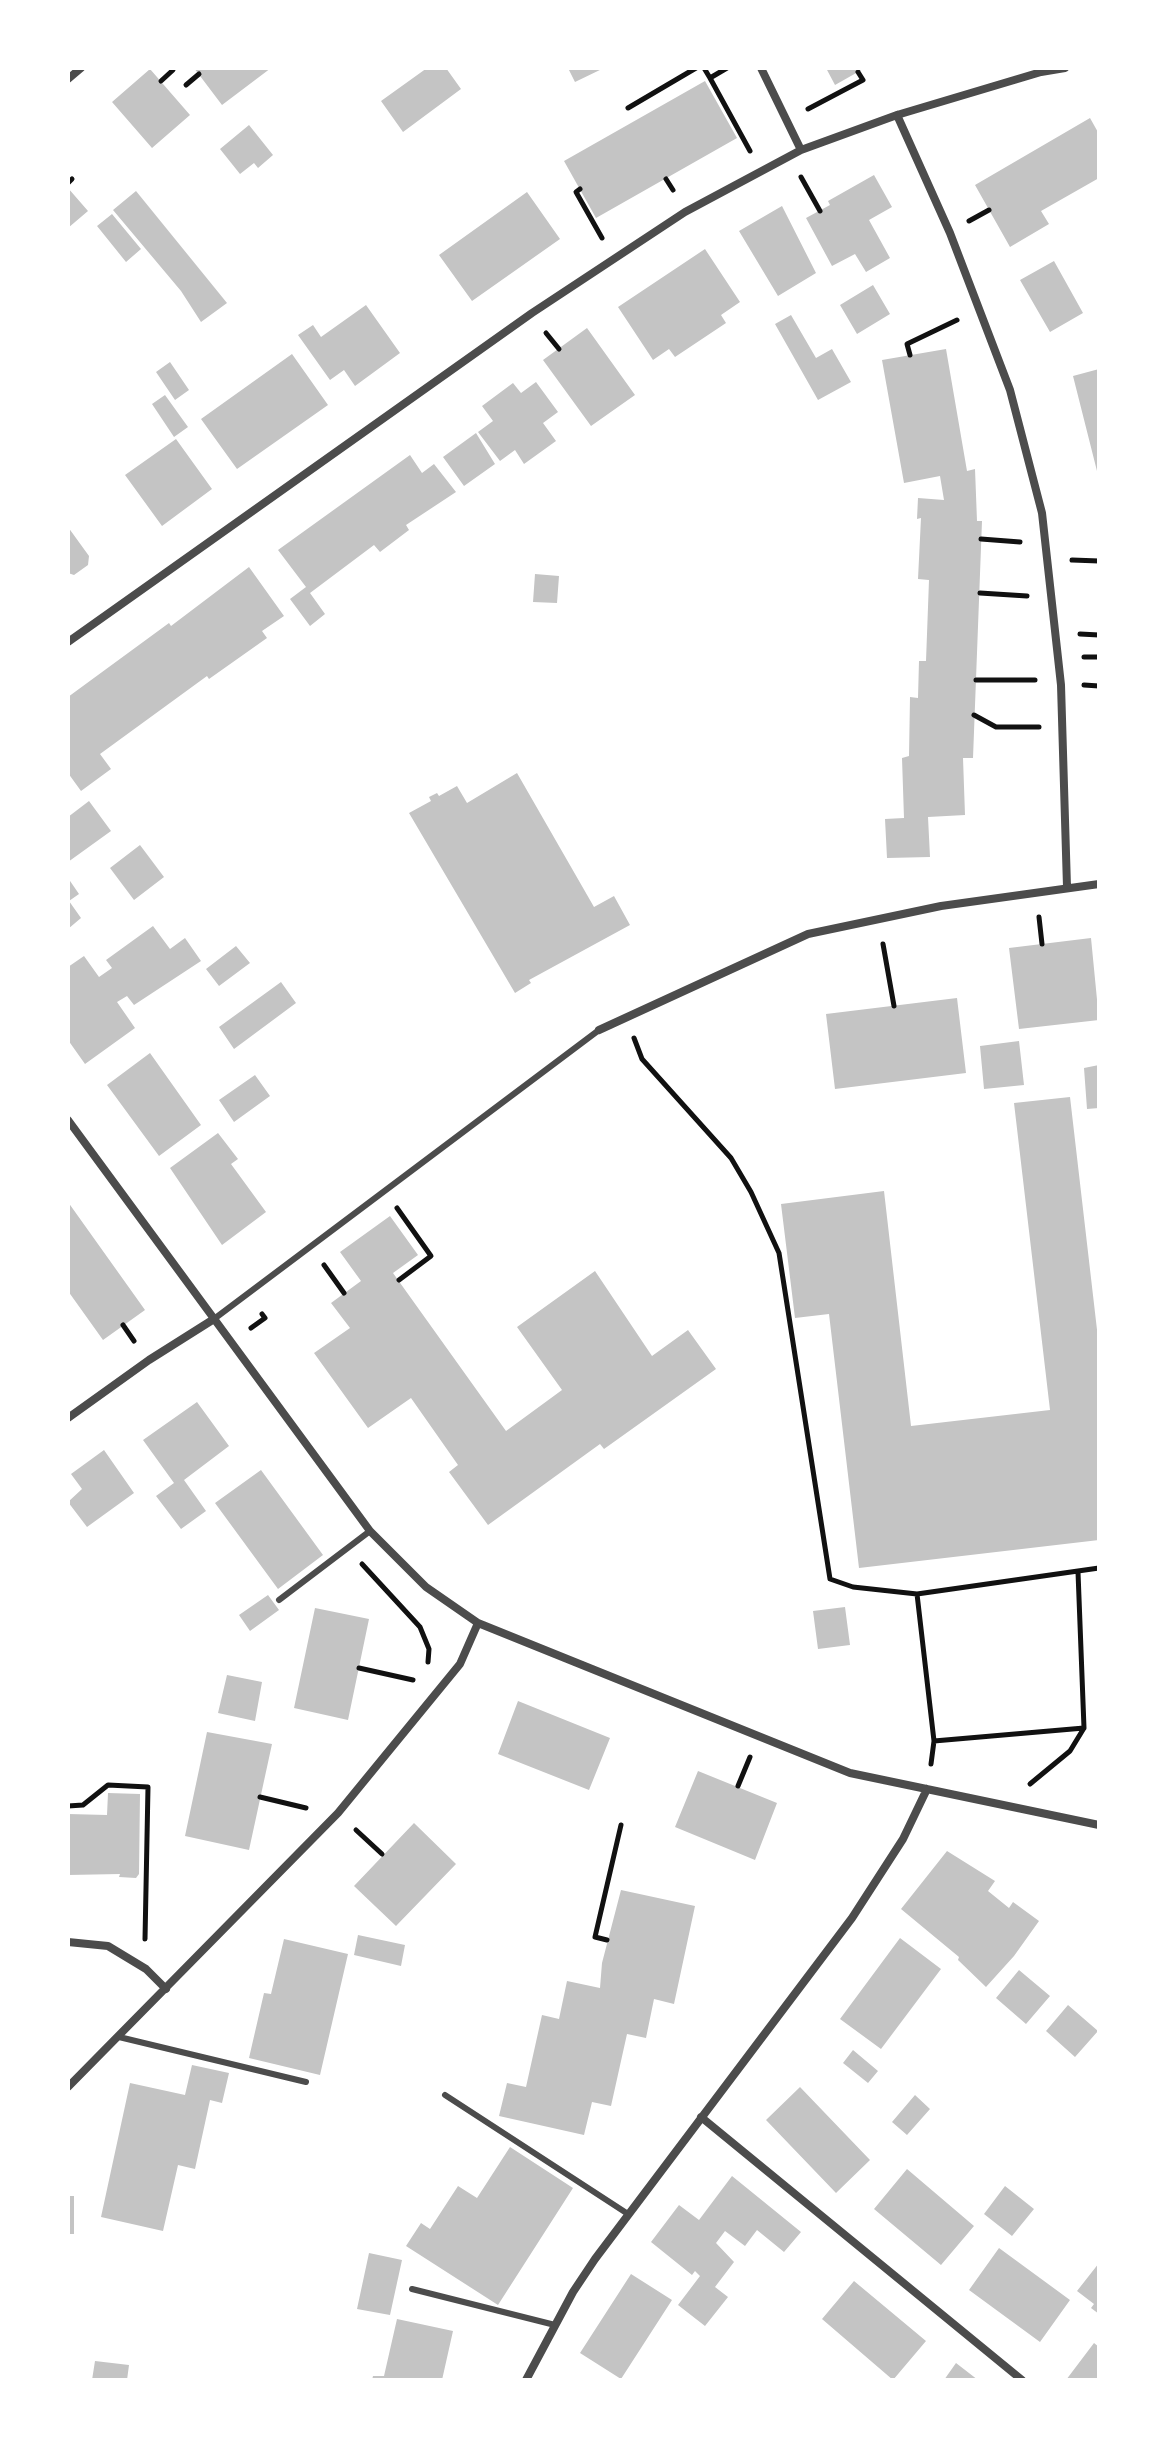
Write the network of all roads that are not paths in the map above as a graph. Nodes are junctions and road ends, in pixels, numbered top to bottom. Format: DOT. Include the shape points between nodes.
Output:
graph roads {
  1 [pos="81,68"];
  2 [pos="761,68"];
  3 [pos="1065,68"];
  4 [pos="1040,70"];
  5 [pos="68,79"];
  6 [pos="897,115"];
  7 [pos="801,150"];
  8 [pos="68,642"];
  9 [pos="1099,884"];
  10 [pos="1067,887"];
  11 [pos="599,1030"];
  12 [pos="68,1120"];
  13 [pos="214,1319"];
  14 [pos="68,1417"];
  15 [pos="370,1531"];
  16 [pos="279,1600"];
  17 [pos="478,1623"];
  18 [pos="927,1789"];
  19 [pos="1099,1825"];
  20 [pos="68,1942"];
  21 [pos="166,1989"];
  22 [pos="119,2037"];
  23 [pos="306,2082"];
  24 [pos="68,2087"];
  25 [pos="445,2095"];
  26 [pos="701,2117"];
  27 [pos="628,2214"];
  28 [pos="412,2289"];
  29 [pos="555,2325"];
  30 [pos="526,2380"];
  31 [pos="1022,2380"];
  1 -- 5 [label="street"];
  2 -- 7 [label="street"];
  3 -- 4 [label="street"];
  4 -- 6 [label="street"];
  6 -- 7 [label="street"];
  6 -- 10 [label="street" via="1010,390 1042,513 1061,681"];
  7 -- 8 [label="street" via="685,212 589,273"];
  9 -- 10 [label="street"];
  10 -- 11 [label="street" via="808,934"];
  11 -- 13 [label="lane"];
  12 -- 13 [label="street"];
  13 -- 14 [label="street"];
  13 -- 15 [label="street"];
  15 -- 16 [label="lane"];
  15 -- 17 [label="street" via="426,1587"];
  17 -- 18 [label="street" via="850,1773"];
  17 -- 21 [label="street" via="460,1664 338,1813"];
  18 -- 19 [label="street"];
  18 -- 26 [label="street" via="903,1839 852,1918"];
  20 -- 21 [label="street" via="108,1946 146,1969"];
  21 -- 22 [label="street"];
  22 -- 23 [label="lane"];
  22 -- 24 [label="street"];
  25 -- 27 [label="lane"];
  26 -- 27 [label="street"];
  26 -- 31 [label="street"];
  27 -- 29 [label="street"];
  28 -- 29 [label="lane"];
  29 -- 30 [label="street"];
}
